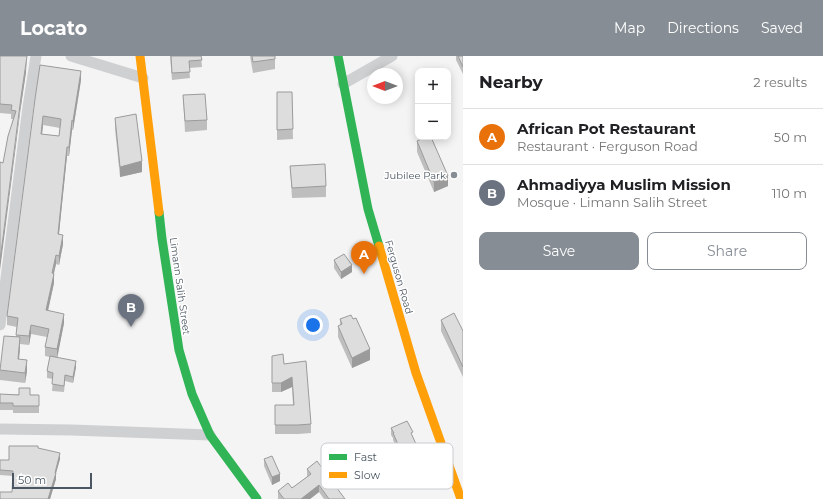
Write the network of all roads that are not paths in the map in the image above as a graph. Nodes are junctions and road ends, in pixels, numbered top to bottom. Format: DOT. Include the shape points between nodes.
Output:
graph roads {
  1 [pos="36,56"];
  2 [pos="71,56"];
  3 [pos="140,56"];
  4 [pos="338,56"];
  5 [pos="392,56"];
  6 [pos="143,78"];
  7 [pos="343,84"];
  8 [pos="0,325"];
  9 [pos="0,429"];
  10 [pos="210,435"];
  11 [pos="441,443"];
  12 [pos="453,477"];
  13 [pos="257,499"];
  14 [pos="461,499"];
  1 -- 8 [label="street"];
  2 -- 6 [label="street"];
  3 -- 6 [label="main road, Limann Salih Street"];
  4 -- 7 [label="main road, Ferguson Road"];
  5 -- 7 [label="street"];
  6 -- 10 [label="main road, Limann Salih Street" via="178,350 192,394"];
  7 -- 11 [label="main road, Ferguson Road" via="368,209 416,373"];
  9 -- 10 [label="street"];
  10 -- 13 [label="main road, Limann Salih Street"];
  12 -- 14 [label="main road, Ferguson Road"];
}
